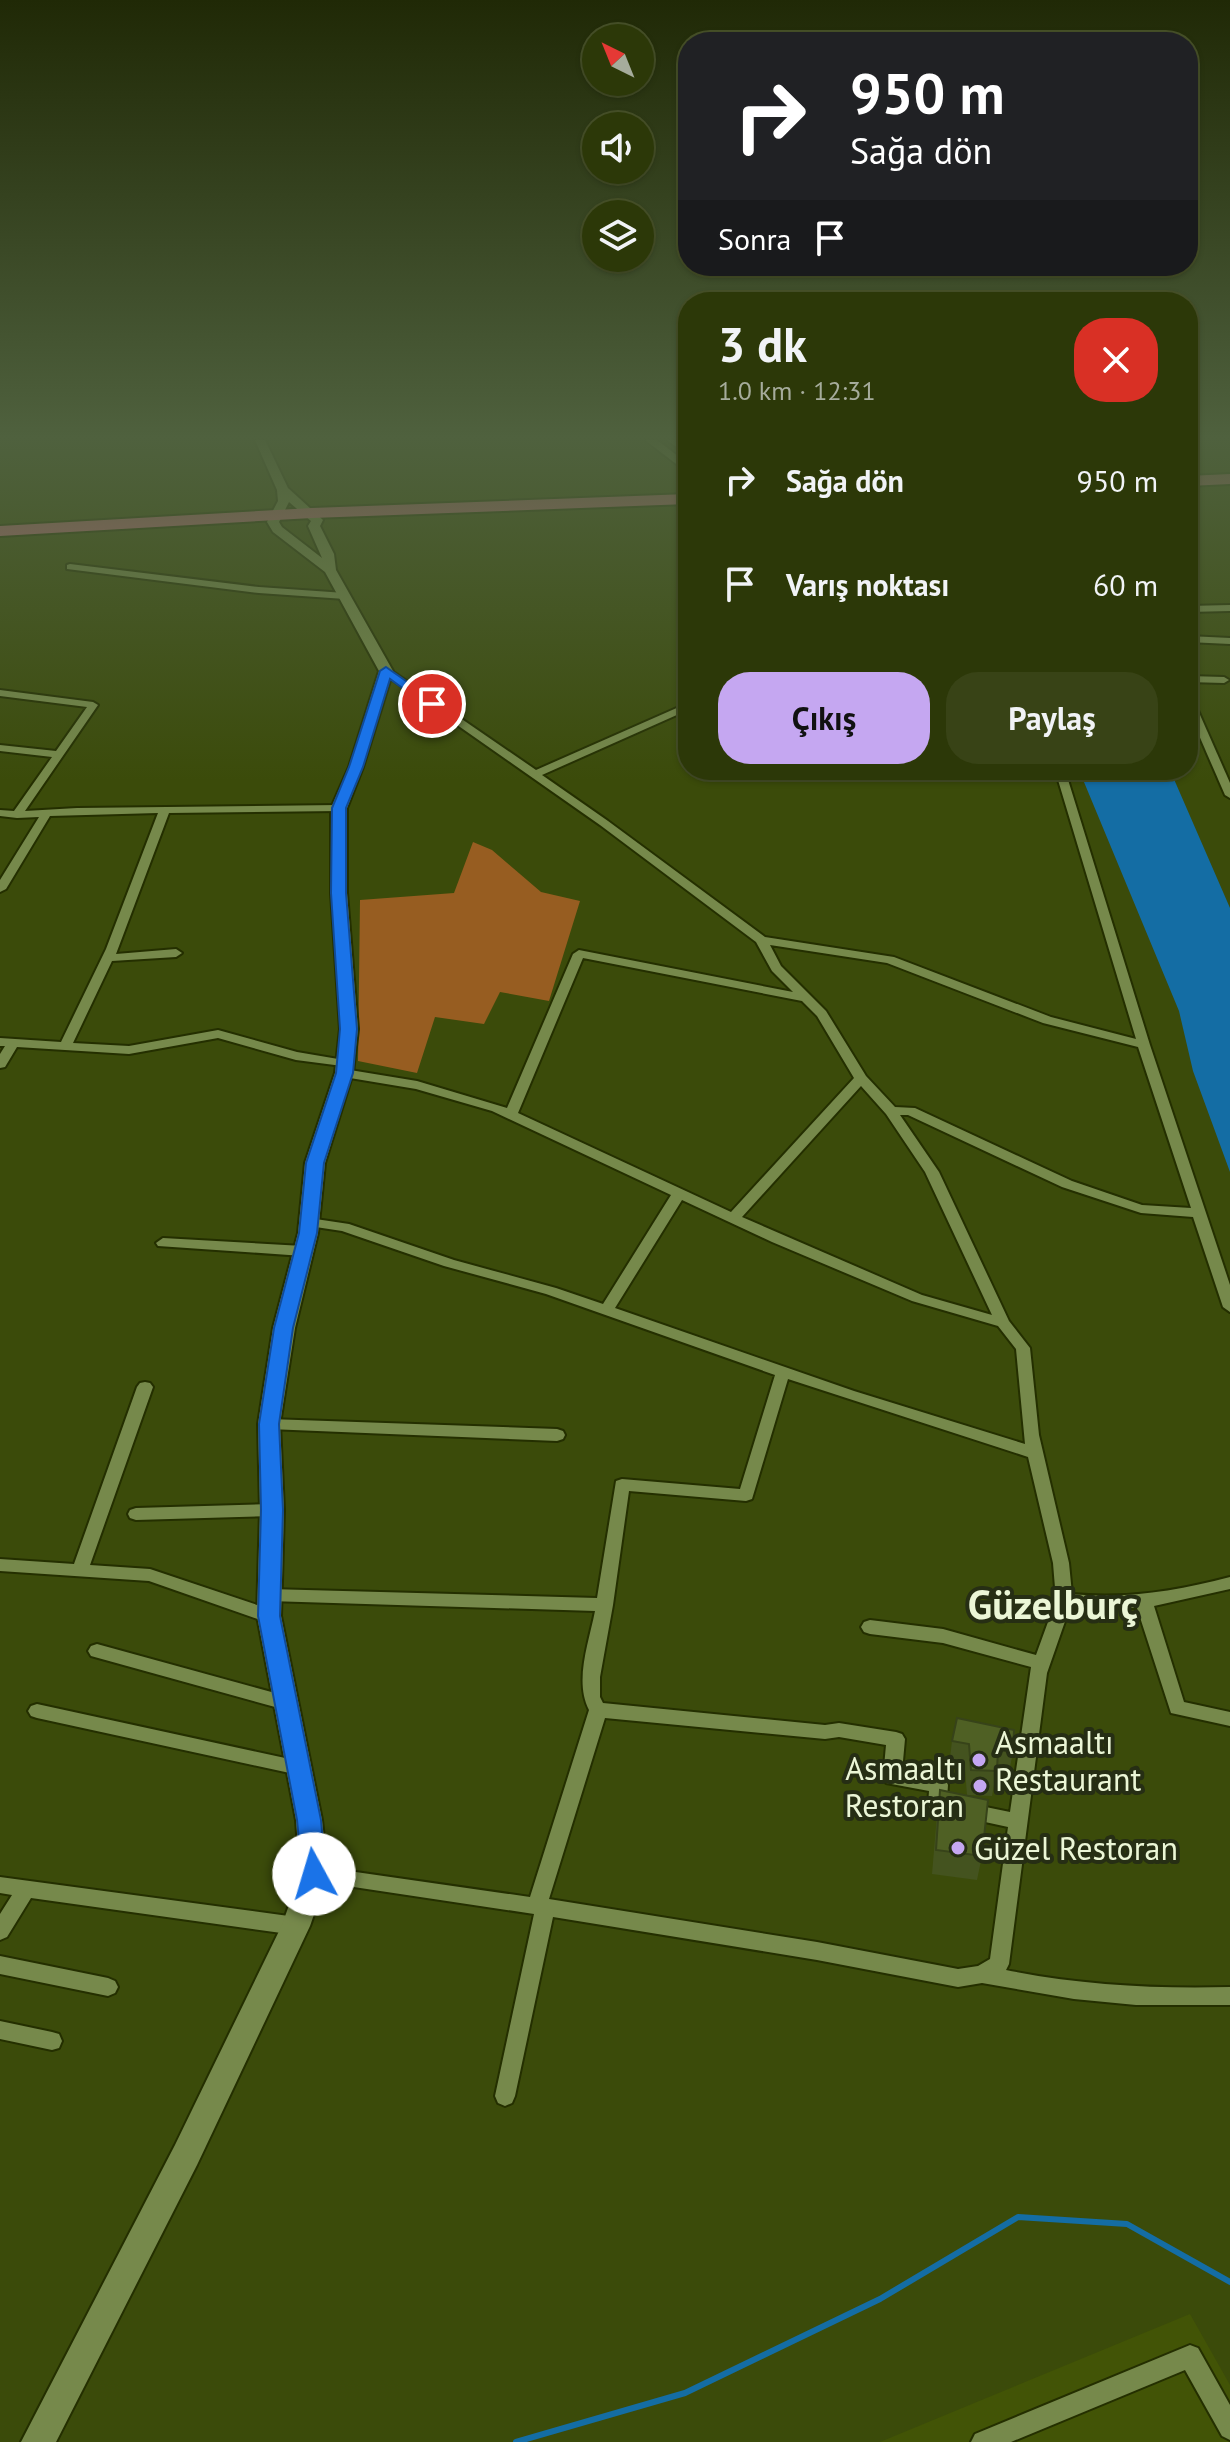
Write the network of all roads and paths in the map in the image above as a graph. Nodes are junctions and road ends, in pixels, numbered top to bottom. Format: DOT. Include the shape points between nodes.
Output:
graph roads {
  1 [pos="312,554"];
  2 [pos="328,554"];
  3 [pos="70,567"];
  4 [pos="330,570"];
  5 [pos="345,596"];
  6 [pos="1230,608"];
  7 [pos="1198,609"];
  8 [pos="1198,639"];
  9 [pos="1230,641"];
  10 [pos="386,671"];
  11 [pos="1198,679"];
  12 [pos="1224,680"];
  13 [pos="0,693"];
  14 [pos="678,710"];
  15 [pos="1198,722"];
  16 [pos="0,748"];
  17 [pos="60,755"];
  18 [pos="534,775"];
  19 [pos="1063,780"];
  20 [pos="1230,795"];
  21 [pos="339,808"];
  22 [pos="165,810"];
  23 [pos="0,813"];
  24 [pos="46,814"];
  25 [pos="17,815"];
  26 [pos="0,889"];
  27 [pos="761,940"];
  28 [pos="176,953"];
  29 [pos="108,958"];
  30 [pos="805,998"];
  31 [pos="7,1043"];
  32 [pos="66,1045"];
  33 [pos="1144,1045"];
  34 [pos="0,1064"];
  35 [pos="345,1069"];
  36 [pos="861,1078"];
  37 [pos="891,1111"];
  38 [pos="511,1114"];
  39 [pos="680,1192"];
  40 [pos="1199,1213"];
  41 [pos="734,1218"];
  42 [pos="309,1222"];
  43 [pos="163,1243"];
  44 [pos="303,1251"];
  45 [pos="1230,1307"];
  46 [pos="607,1310"];
  47 [pos="1003,1323"];
  48 [pos="783,1372"];
  49 [pos="145,1387"];
  50 [pos="269,1424"];
  51 [pos="557,1435"];
  52 [pos="1035,1453"];
  53 [pos="272,1510"];
  54 [pos="136,1514"];
  55 [pos="0,1565"];
  56 [pos="80,1569"];
  57 [pos="1230,1583"];
  58 [pos="1064,1600"];
  59 [pos="1144,1603"];
  60 [pos="269,1605"];
  61 [pos="605,1605"];
  62 [pos="870,1627"];
  63 [pos="97,1651"];
  64 [pos="1041,1663"];
  65 [pos="286,1703"];
  66 [pos="598,1710"];
  67 [pos="37,1711"];
  68 [pos="1230,1719"];
  69 [pos="299,1768"];
  70 [pos="1017,1821"];
  71 [pos="314,1874"];
  72 [pos="0,1885"];
  73 [pos="25,1890"];
  74 [pos="541,1906"];
  75 [pos="296,1926"];
  76 [pos="0,1931"];
  77 [pos="0,1965"];
  78 [pos="982,1974"];
  79 [pos="108,1987"];
  80 [pos="1230,1996"];
  81 [pos="0,2030"];
  82 [pos="52,2041"];
  83 [pos="505,2096"];
  84 [pos="1230,2428"];
  85 [pos="988,2441"];
  86 [pos="38,2442"];
  1 -- 4 [label="street"];
  2 -- 4 [label="street"];
  3 -- 5 [label="street"];
  4 -- 5 [label="street"];
  5 -- 10 [label="street"];
  6 -- 7 [label="street"];
  8 -- 9 [label="street"];
  10 -- 18 [label="street"];
  10 -- 21 [label="street"];
  11 -- 12 [label="street"];
  13 -- 17 [label="street" via="93,705"];
  14 -- 18 [label="street"];
  15 -- 20 [label="street"];
  16 -- 17 [label="street"];
  17 -- 25 [label="street"];
  18 -- 27 [label="street"];
  19 -- 33 [label="street"];
  21 -- 22 [label="street"];
  21 -- 35 [label="street" via="349,1029"];
  22 -- 24 [label="street"];
  22 -- 29 [label="street"];
  23 -- 25 [label="street"];
  24 -- 25 [label="street"];
  24 -- 26 [label="street"];
  27 -- 30 [label="street" via="776,968"];
  27 -- 33 [label="street" via="890,960 1047,1020"];
  28 -- 29 [label="street"];
  29 -- 32 [label="street"];
  30 -- 36 [label="street" via="822,1014"];
  30 -- 38 [label="street" via="579,954"];
  31 -- 32 [label="street"];
  31 -- 34 [label="street"];
  32 -- 35 [label="street" via="150,1048 218,1034"];
  33 -- 40 [label="street"];
  35 -- 38 [label="street"];
  35 -- 42 [label="street" via="315,1163"];
  36 -- 37 [label="street"];
  36 -- 41 [label="street"];
  37 -- 40 [label="street" via="910,1111 1067,1184 1141,1209"];
  37 -- 47 [label="street" via="932,1172"];
  38 -- 39 [label="street"];
  39 -- 41 [label="street"];
  39 -- 46 [label="street"];
  40 -- 45 [label="street"];
  41 -- 47 [label="street" via="917,1298"];
  42 -- 44 [label="street"];
  42 -- 46 [label="street" via="369,1234"];
  43 -- 44 [label="street"];
  44 -- 50 [label="street"];
  46 -- 48 [label="street"];
  47 -- 52 [label="street" via="1023,1348"];
  48 -- 52 [label="street"];
  48 -- 61 [label="street" via="746,1495 622,1485"];
  49 -- 56 [label="street"];
  50 -- 51 [label="street"];
  50 -- 53 [label="street"];
  52 -- 58 [label="street" via="1061,1563"];
  53 -- 54 [label="street"];
  53 -- 60 [label="street"];
  55 -- 56 [label="street"];
  56 -- 60 [label="street" via="150,1575"];
  57 -- 59 [label="street"];
  58 -- 59 [label="street"];
  58 -- 64 [label="street"];
  59 -- 68 [label="street" via="1177,1708"];
  60 -- 61 [label="street"];
  60 -- 65 [label="street"];
  61 -- 66 [label="street" via="591,1677 591,1697"];
  62 -- 64 [label="street" via="943,1636"];
  63 -- 65 [label="street"];
  64 -- 70 [label="street"];
  65 -- 69 [label="street"];
  66 -- 70 [label="street" via="896,1739 892,1778 939,1785 937,1805"];
  66 -- 74 [label="street"];
  67 -- 69 [label="street"];
  69 -- 71 [label="street"];
  70 -- 78 [label="street" via="999,1964"];
  71 -- 74 [label="street"];
  71 -- 75 [label="street"];
  72 -- 73 [label="street"];
  73 -- 75 [label="street"];
  73 -- 76 [label="street"];
  74 -- 78 [label="street" via="958,1978"];
  74 -- 83 [label="street"];
  75 -- 86 [label="street" via="186,2155"];
  77 -- 79 [label="street"];
  78 -- 80 [label="street" via="1049,1989"];
  81 -- 82 [label="street"];
  84 -- 85 [label="street" via="1190,2356"];
}
